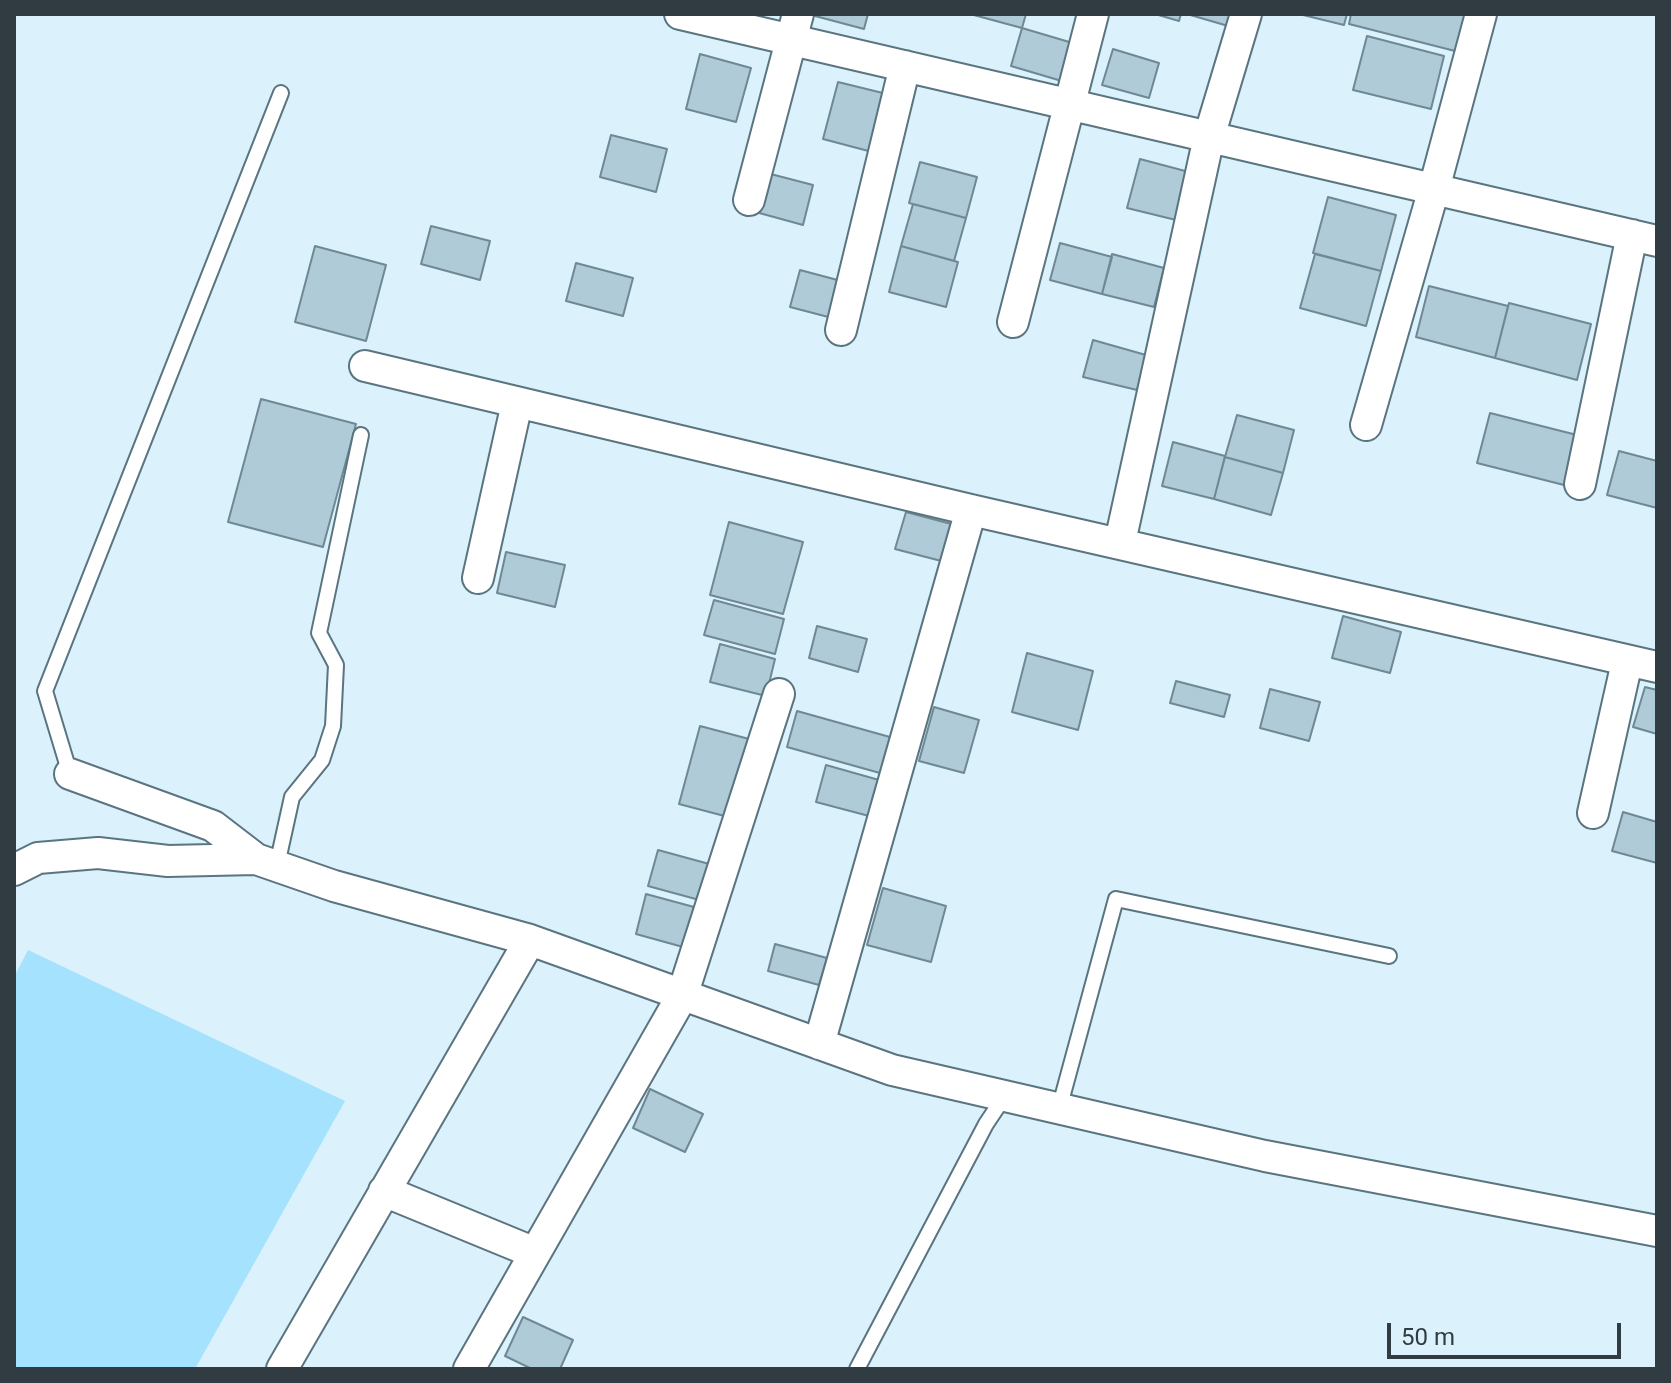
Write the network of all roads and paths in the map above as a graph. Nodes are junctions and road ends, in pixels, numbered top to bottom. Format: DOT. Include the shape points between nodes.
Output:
graph roads {
  1 [pos="680,14"];
  2 [pos="1093,14"];
  3 [pos="1246,14"];
  4 [pos="1481,14"];
  5 [pos="795,27"];
  6 [pos="905,66"];
  7 [pos="281,93"];
  8 [pos="1070,104"];
  9 [pos="1209,137"];
  10 [pos="1434,189"];
  11 [pos="749,200"];
  12 [pos="1644,238"];
  13 [pos="1013,322"];
  14 [pos="841,330"];
  15 [pos="365,366"];
  16 [pos="517,403"];
  17 [pos="1366,425"];
  18 [pos="361,435"];
  19 [pos="1580,484"];
  20 [pos="971,510"];
  21 [pos="1120,542"];
  22 [pos="478,578"];
  23 [pos="1627,662"];
  24 [pos="1657,667"];
  25 [pos="779,694"];
  26 [pos="70,774"];
  27 [pos="1593,813"];
  28 [pos="266,862"];
  29 [pos="16,874"];
  30 [pos="530,940"];
  31 [pos="1389,956"];
  32 [pos="682,996"];
  33 [pos="819,1044"];
  34 [pos="1004,1097"];
  35 [pos="1059,1109"];
  36 [pos="384,1191"];
  37 [pos="1657,1231"];
  38 [pos="535,1253"];
  39 [pos="282,1369"];
  40 [pos="469,1369"];
  41 [pos="857,1369"];
  1 -- 5 [label="street"];
  2 -- 8 [label="street"];
  3 -- 9 [label="street"];
  4 -- 10 [label="street"];
  5 -- 6 [label="street"];
  5 -- 11 [label="street"];
  6 -- 8 [label="street"];
  6 -- 14 [label="street"];
  7 -- 26 [label="lane" via="45,691"];
  8 -- 9 [label="street"];
  8 -- 13 [label="street"];
  9 -- 10 [label="street"];
  9 -- 21 [label="street"];
  10 -- 12 [label="street"];
  10 -- 17 [label="street"];
  12 -- 19 [label="street"];
  15 -- 16 [label="street"];
  16 -- 20 [label="street"];
  16 -- 22 [label="street"];
  18 -- 28 [label="lane" via="319,633 336,665 333,726 322,760 292,797"];
  20 -- 21 [label="street"];
  20 -- 33 [label="street"];
  21 -- 23 [label="street"];
  23 -- 24 [label="street"];
  23 -- 27 [label="street"];
  25 -- 32 [label="street"];
  26 -- 28 [label="street" via="213,826"];
  28 -- 29 [label="street" via="55,855 38,858"];
  28 -- 30 [label="street"];
  30 -- 32 [label="street"];
  30 -- 36 [label="street"];
  31 -- 35 [label="lane" via="1116,899"];
  32 -- 33 [label="street"];
  32 -- 38 [label="street"];
  33 -- 34 [label="street" via="892,1070"];
  34 -- 35 [label="street"];
  34 -- 41 [label="lane"];
  35 -- 37 [label="street" via="1265,1156"];
  36 -- 38 [label="street"];
  36 -- 39 [label="street"];
  38 -- 40 [label="street"];
}
